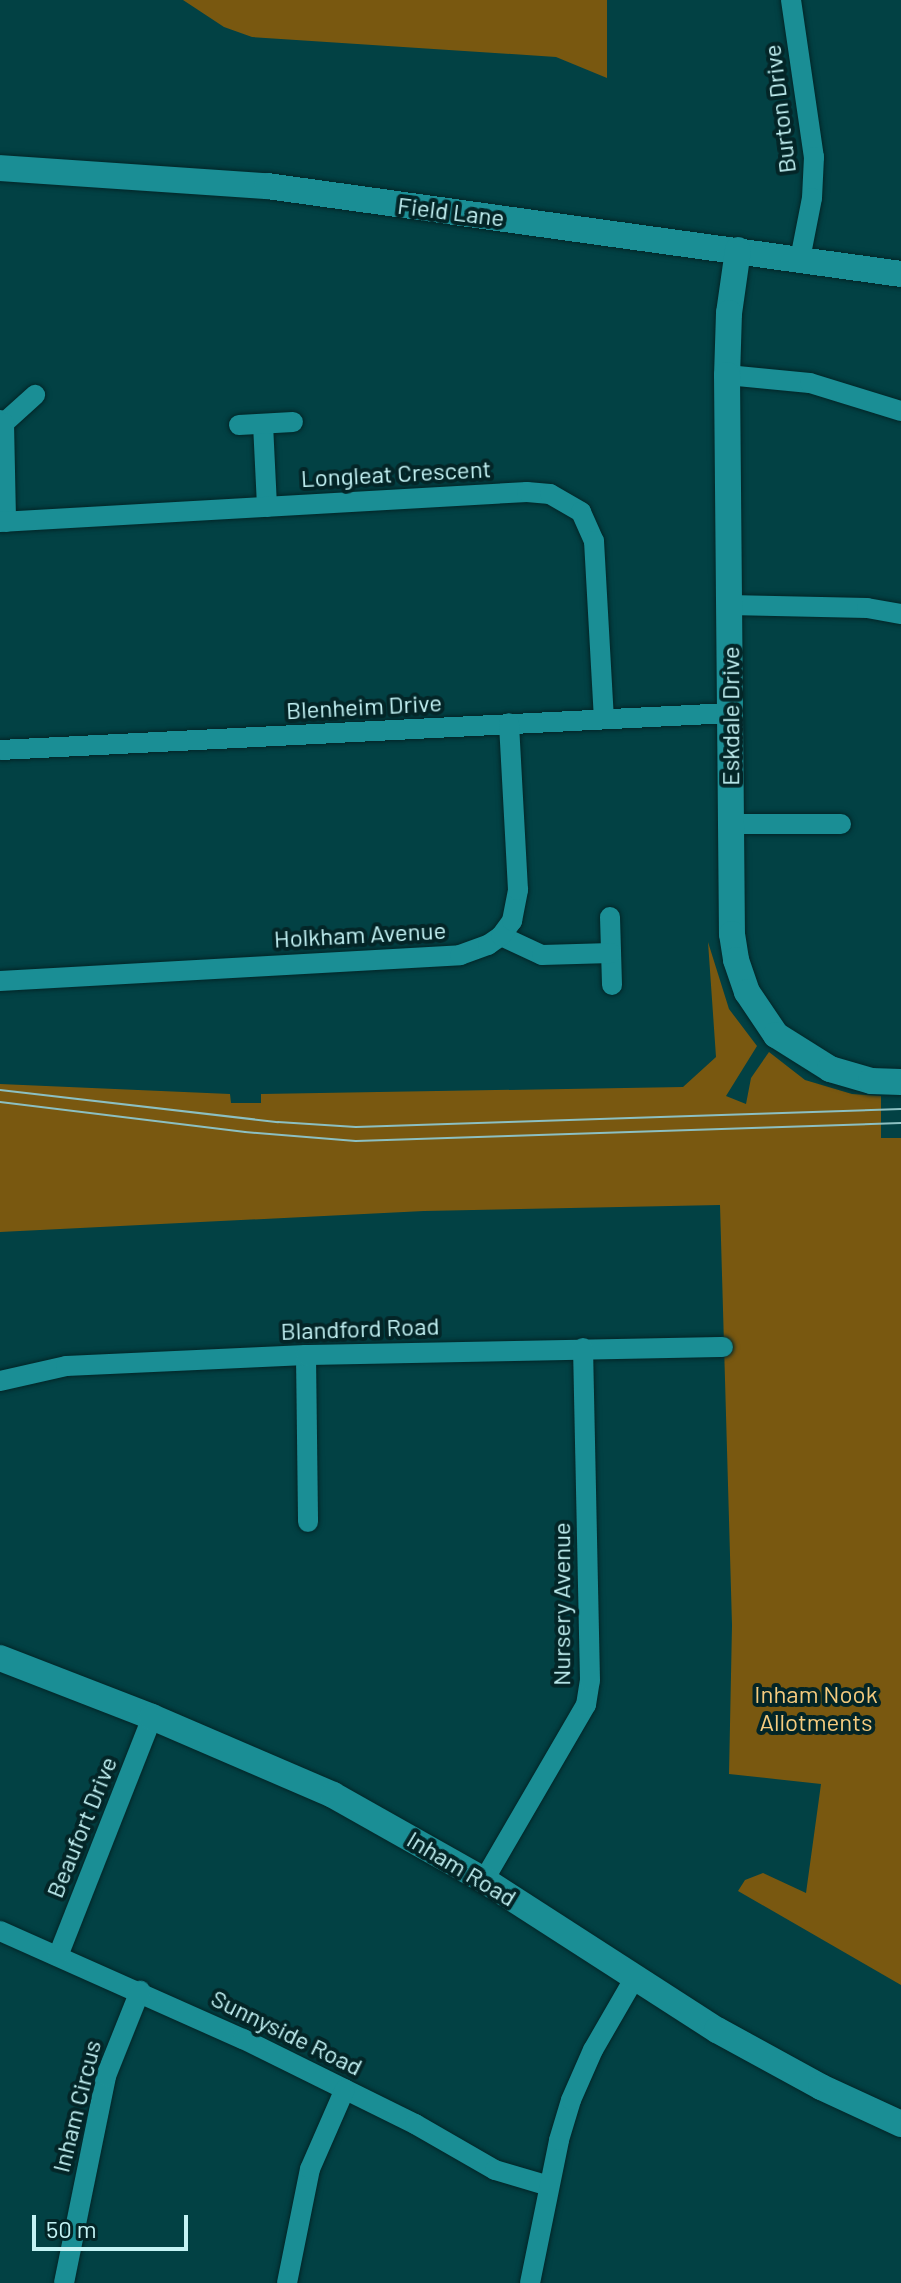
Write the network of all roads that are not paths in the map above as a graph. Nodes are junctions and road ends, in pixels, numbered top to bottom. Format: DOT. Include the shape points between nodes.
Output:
graph roads {
  1 [pos="791,0"];
  2 [pos="0,168"];
  3 [pos="738,250"];
  4 [pos="800,259"];
  5 [pos="901,274"];
  6 [pos="727,375"];
  7 [pos="35,395"];
  8 [pos="901,411"];
  9 [pos="2,422"];
  10 [pos="293,422"];
  11 [pos="263,424"];
  12 [pos="239,425"];
  13 [pos="267,507"];
  14 [pos="3,522"];
  15 [pos="729,605"];
  16 [pos="901,614"];
  17 [pos="730,713"];
  18 [pos="604,718"];
  19 [pos="509,723"];
  20 [pos="0,750"];
  21 [pos="731,824"];
  22 [pos="841,824"];
  23 [pos="610,917"];
  24 [pos="501,936"];
  25 [pos="611,953"];
  26 [pos="0,981"];
  27 [pos="612,985"];
  28 [pos="901,1082"];
  29 [pos="723,1347"];
  30 [pos="583,1348"];
  31 [pos="306,1355"];
  32 [pos="0,1381"];
  33 [pos="308,1522"];
  34 [pos="0,1658"];
  35 [pos="152,1717"];
  36 [pos="484,1880"];
  37 [pos="0,1931"];
  38 [pos="58,1956"];
  39 [pos="634,1979"];
  40 [pos="140,1991"];
  41 [pos="345,2089"];
  42 [pos="901,2124"];
  43 [pos="549,2186"];
  44 [pos="64,2283"];
  45 [pos="287,2283"];
  46 [pos="530,2283"];
  1 -- 4 [label="street, Burton Drive" via="814,157"];
  2 -- 3 [label="street, Field Lane" via="267,186"];
  3 -- 4 [label="street, Field Lane"];
  3 -- 6 [label="street, Eskdale Drive"];
  4 -- 5 [label="street, Field Lane"];
  6 -- 8 [label="street" via="810,383"];
  6 -- 15 [label="street, Eskdale Drive"];
  7 -- 9 [label="street"];
  9 -- 14 [label="street"];
  10 -- 11 [label="street"];
  11 -- 12 [label="street"];
  11 -- 13 [label="street"];
  13 -- 14 [label="street, Longleat Crescent"];
  13 -- 18 [label="street, Longleat Crescent" via="527,492 572,504 594,541"];
  15 -- 16 [label="street"];
  15 -- 17 [label="street, Eskdale Drive"];
  17 -- 18 [label="street, Blenheim Drive"];
  17 -- 21 [label="street, Eskdale Drive"];
  18 -- 19 [label="street, Blenheim Drive"];
  19 -- 20 [label="street, Blenheim Drive"];
  19 -- 24 [label="street" via="518,890 512,921"];
  21 -- 22 [label="street"];
  21 -- 28 [label="street, Eskdale Drive" via="736,960 747,992 766,1021 776,1035 830,1069 871,1081"];
  23 -- 25 [label="street"];
  24 -- 25 [label="street" via="542,955"];
  24 -- 26 [label="street, Holkham Avenue" via="460,955"];
  25 -- 27 [label="street"];
  29 -- 30 [label="street, Blandford Road"];
  30 -- 31 [label="street, Blandford Road"];
  30 -- 36 [label="street, Nursery Avenue" via="590,1681 586,1705"];
  31 -- 32 [label="street, Blandford Road" via="66,1366"];
  31 -- 33 [label="street"];
  34 -- 35 [label="street, Inham Road"];
  35 -- 36 [label="street, Inham Road" via="333,1795"];
  35 -- 38 [label="street, Beaufort Drive"];
  36 -- 39 [label="street, Inham Road"];
  37 -- 38 [label="street, Sunnyside Road"];
  38 -- 40 [label="street, Sunnyside Road"];
  39 -- 42 [label="street, Inham Road" via="790,2071"];
  39 -- 43 [label="street" via="571,2100"];
  40 -- 41 [label="street, Sunnyside Road"];
  40 -- 44 [label="street, Inham Circus" via="106,2076"];
  41 -- 43 [label="street, Sunnyside Road" via="495,2170"];
  41 -- 45 [label="street" via="310,2169"];
  43 -- 46 [label="street"];
}
